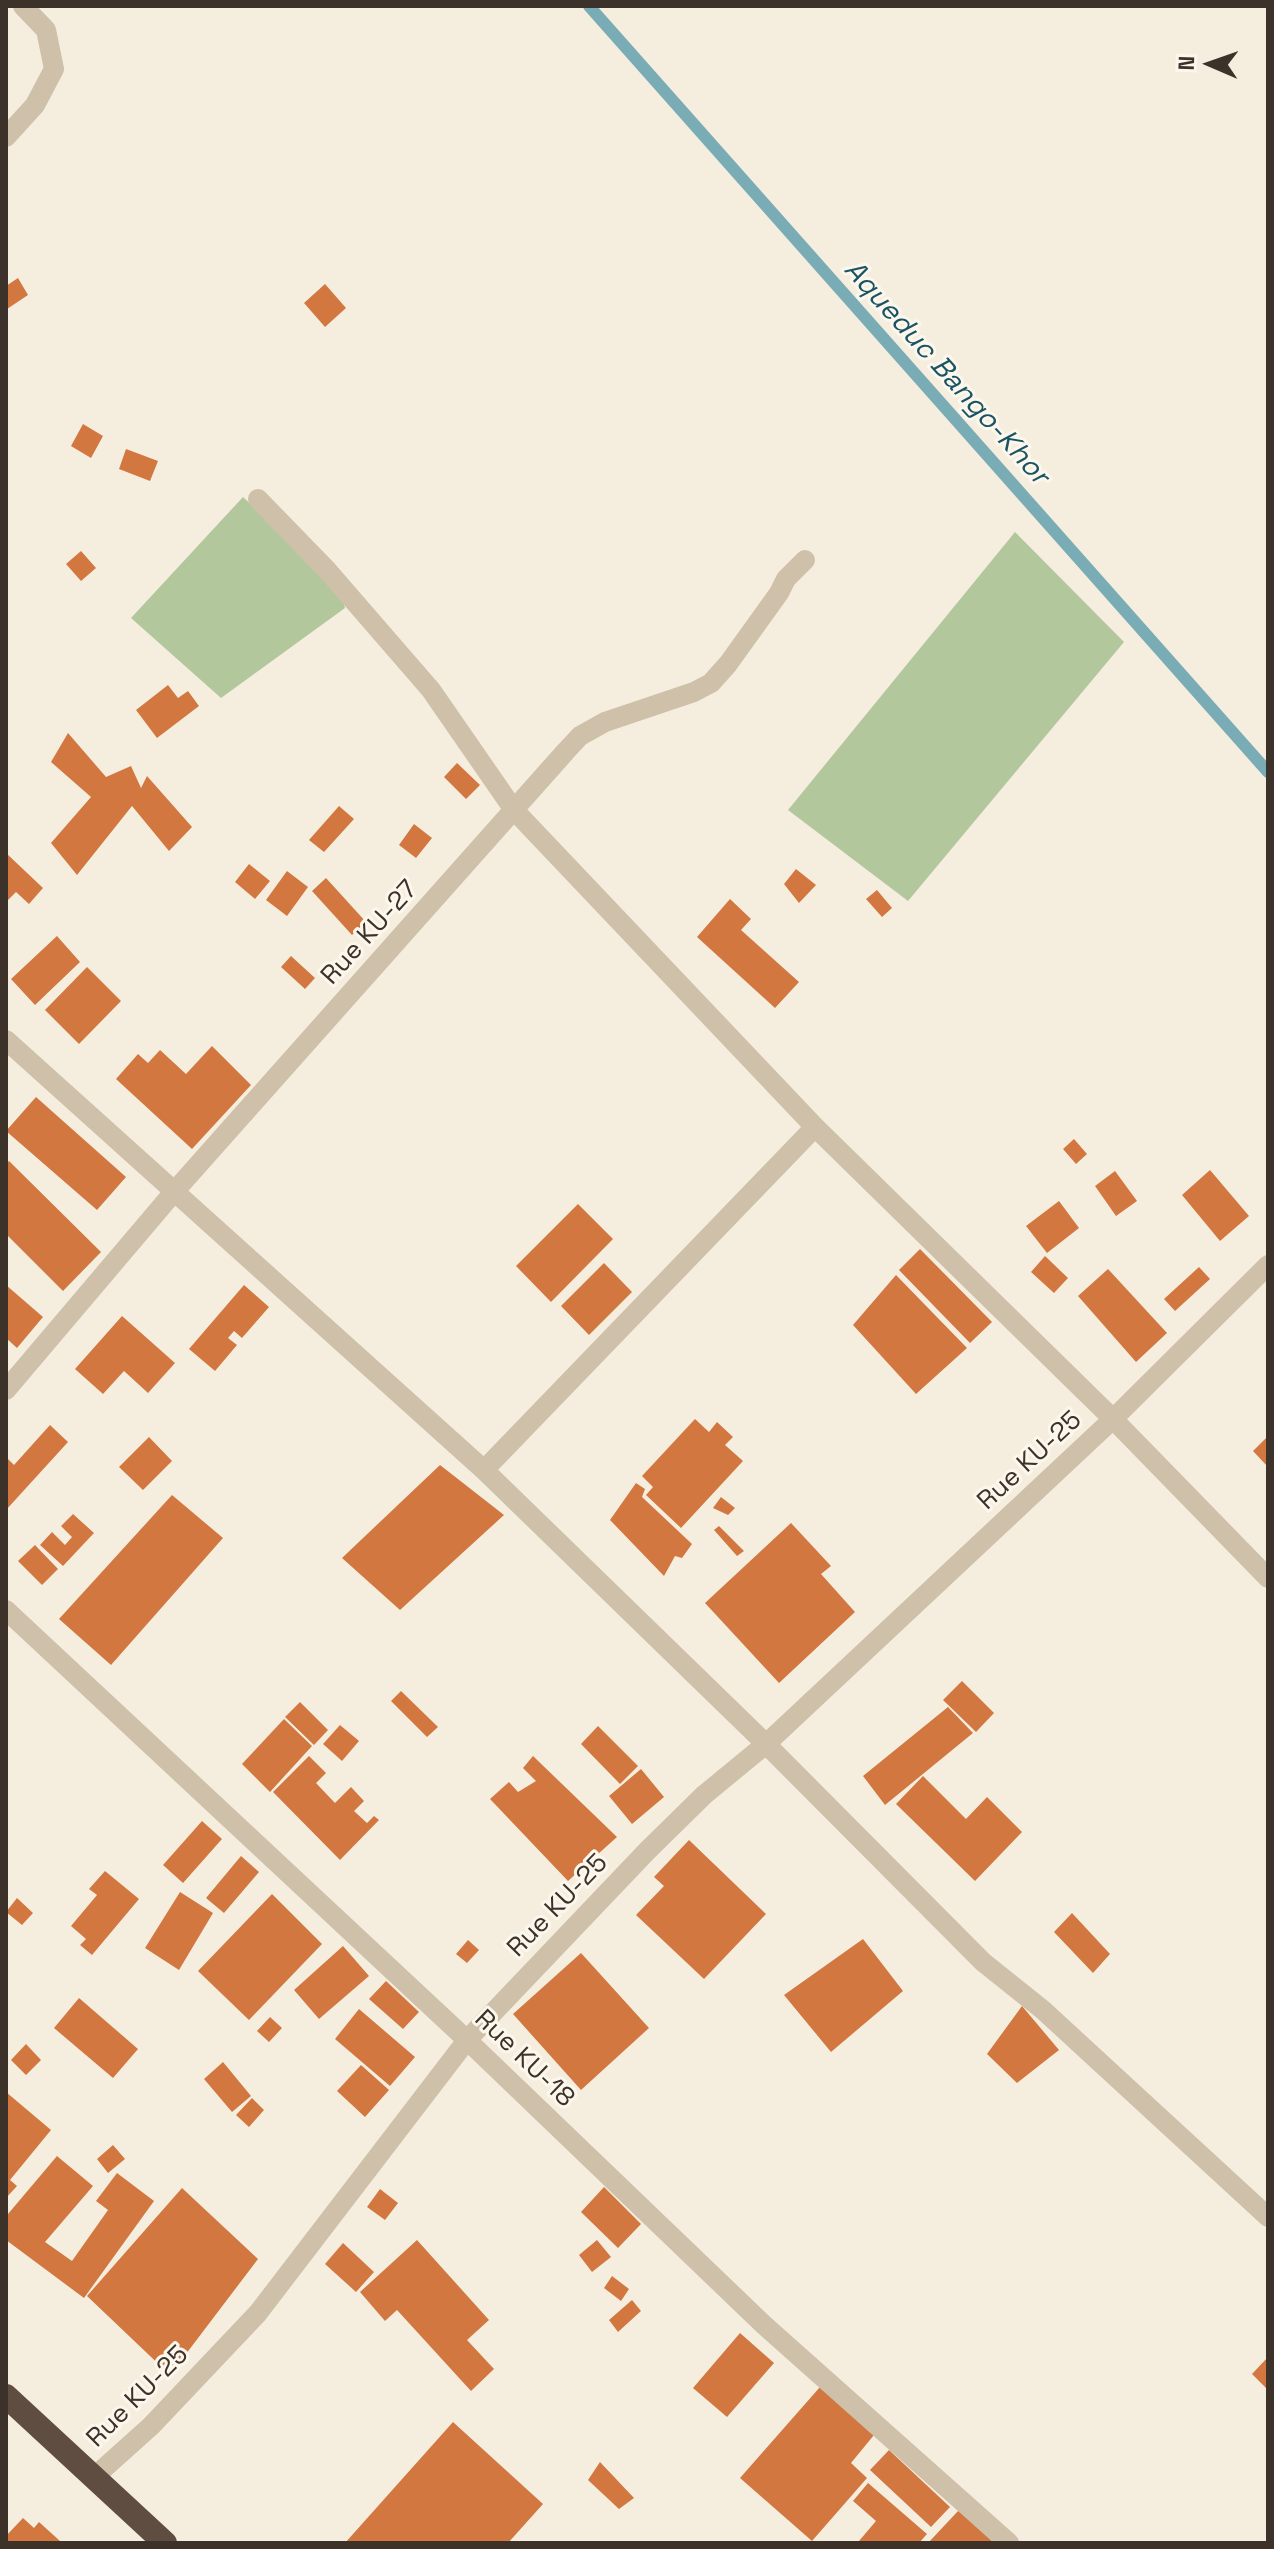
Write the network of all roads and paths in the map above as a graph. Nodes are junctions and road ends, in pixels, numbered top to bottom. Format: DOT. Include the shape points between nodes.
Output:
graph roads {
  1 [pos="23,6"];
  2 [pos="6,137"];
  3 [pos="258,499"];
  4 [pos="805,560"];
  5 [pos="514,810"];
  6 [pos="6,1040"];
  7 [pos="815,1127"];
  8 [pos="173,1193"];
  9 [pos="1268,1265"];
  10 [pos="6,1390"];
  11 [pos="1113,1419"];
  12 [pos="484,1470"];
  13 [pos="1268,1578"];
  14 [pos="6,1610"];
  15 [pos="766,1744"];
  16 [pos="467,2040"];
  17 [pos="1268,2217"];
  18 [pos="6,2396"];
  19 [pos="93,2478"];
  20 [pos="165,2543"];
  21 [pos="1009,2543"];
  1 -- 2 [label="street" via="46,30 54,69 35,105"];
  3 -- 5 [label="street" via="431,690"];
  4 -- 5 [label="street, Rue KU-27" via="711,683 580,736"];
  5 -- 7 [label="street"];
  5 -- 8 [label="street, Rue KU-27"];
  6 -- 8 [label="street"];
  7 -- 11 [label="street"];
  7 -- 12 [label="street"];
  8 -- 10 [label="street, Rue KU-27"];
  8 -- 12 [label="street"];
  9 -- 11 [label="street, Rue KU-25"];
  11 -- 13 [label="street"];
  11 -- 15 [label="street, Rue KU-25"];
  12 -- 15 [label="street"];
  14 -- 16 [label="street, Rue KU-18"];
  15 -- 16 [label="street, Rue KU-25" via="647,1851"];
  15 -- 17 [label="street" via="983,1962 1043,2010"];
  16 -- 19 [label="street, Rue KU-25" via="258,2313 151,2426"];
  16 -- 21 [label="street, Rue KU-18" via="764,2325"];
  18 -- 19 [label="highway"];
  19 -- 20 [label="highway"];
}
